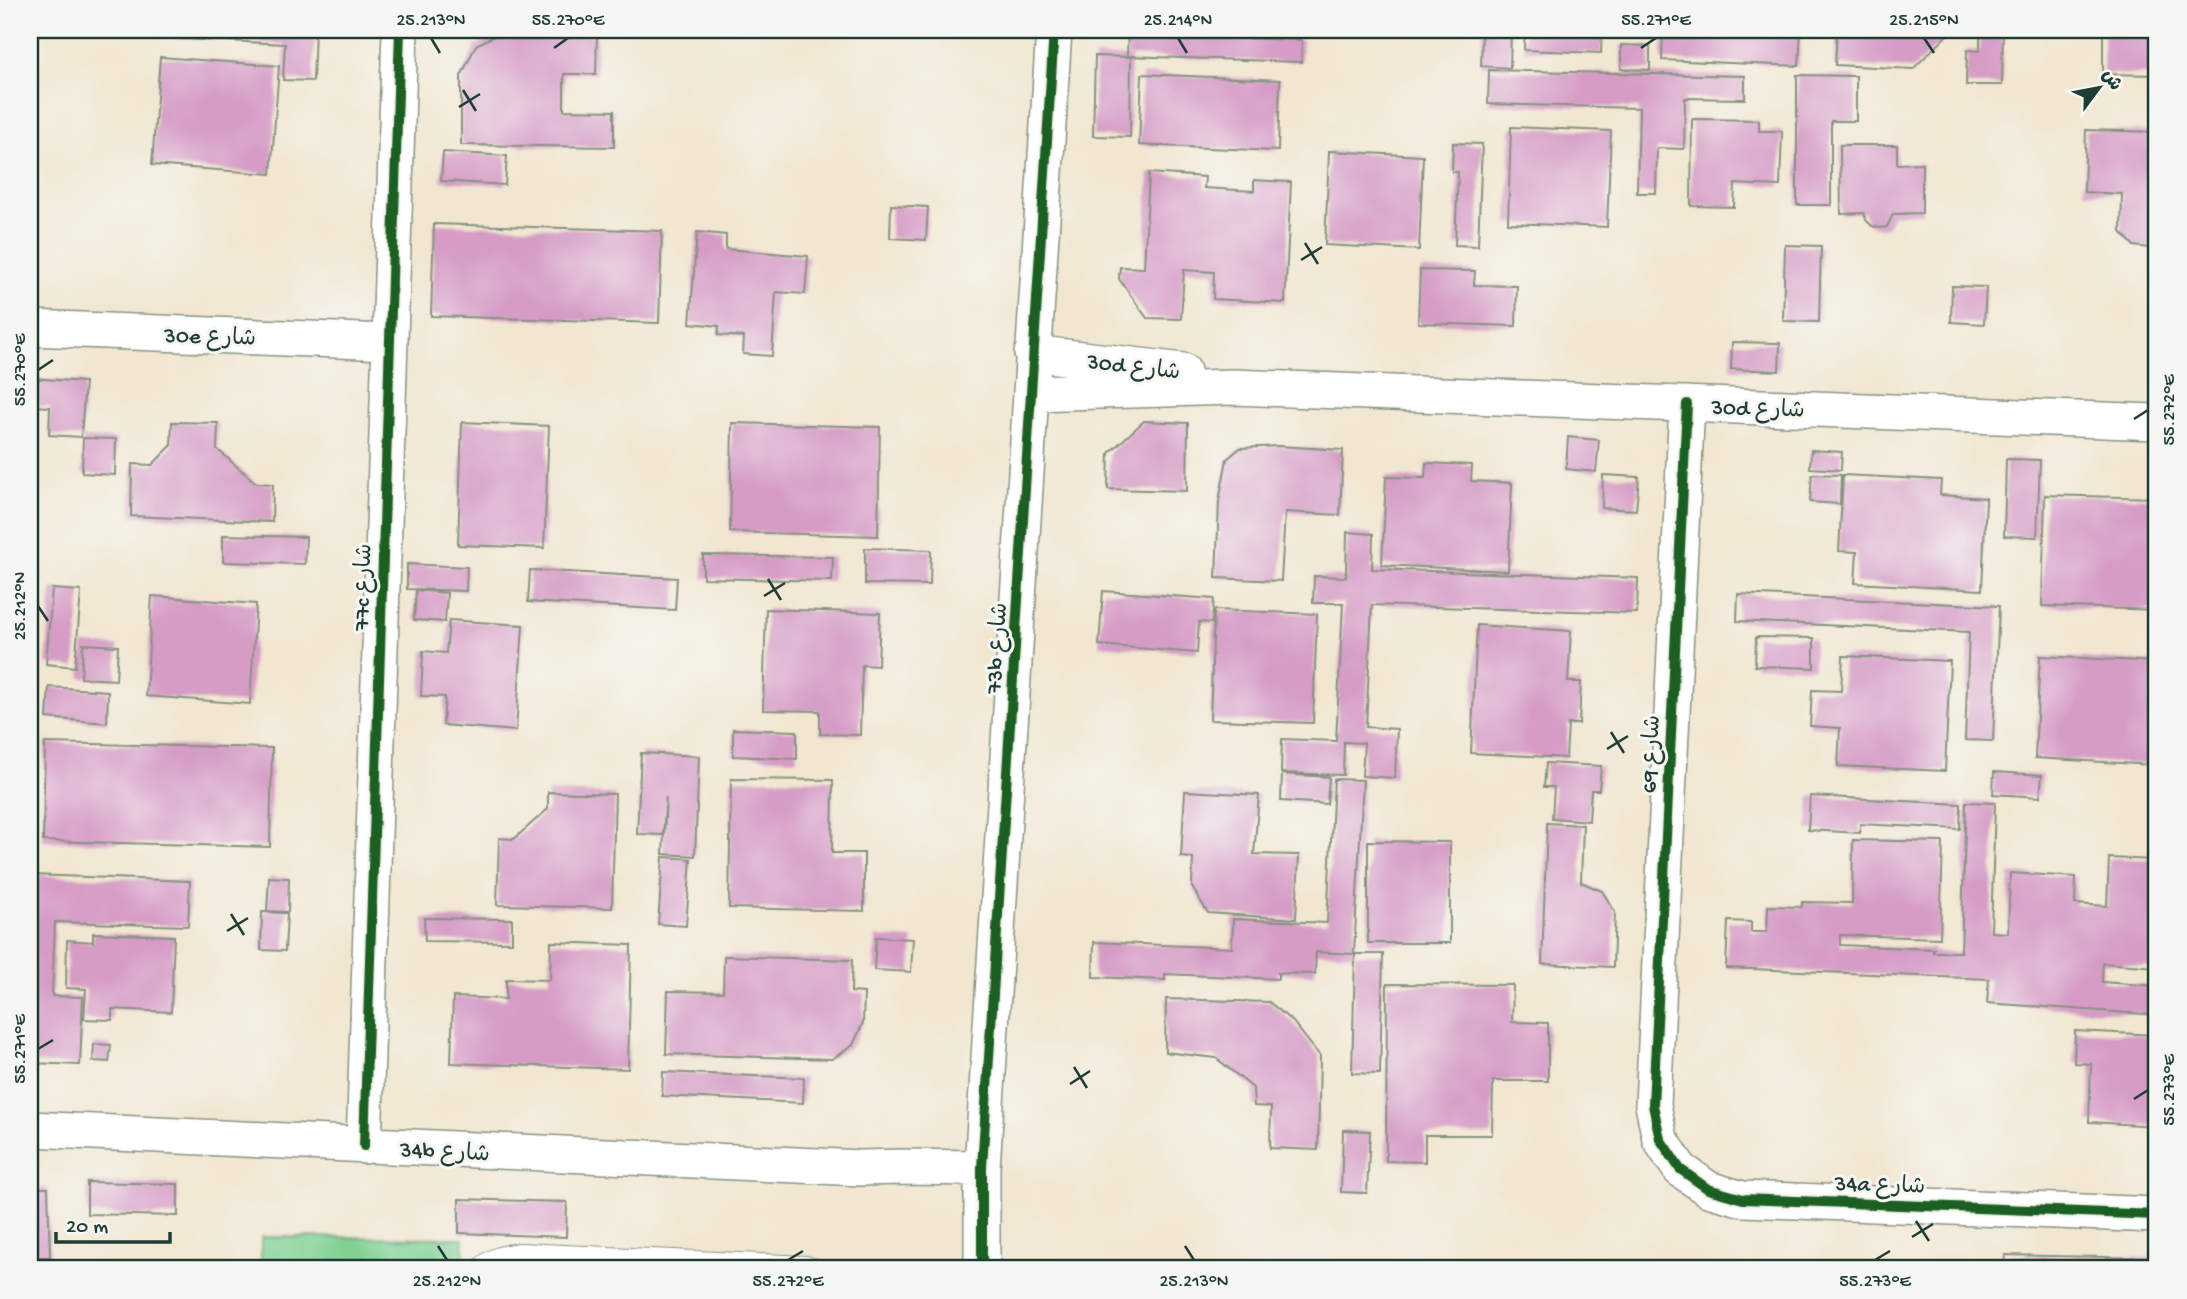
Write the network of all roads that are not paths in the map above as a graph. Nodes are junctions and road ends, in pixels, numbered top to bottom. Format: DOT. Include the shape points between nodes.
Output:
graph roads {
  1 [pos="400,30"];
  2 [pos="1054,30"];
  3 [pos="30,328"];
  4 [pos="389,342"];
  5 [pos="1032,354"];
  6 [pos="1233,387"];
  7 [pos="1031,393"];
  8 [pos="1687,404"];
  9 [pos="2157,422"];
  10 [pos="1653,1105"];
  11 [pos="30,1129"];
  12 [pos="364,1146"];
  13 [pos="982,1182"];
  14 [pos="2157,1215"];
  15 [pos="480,1269"];
  16 [pos="819,1269"];
  17 [pos="982,1269"];
  1 -- 4 [label="street, 77c شارع"];
  2 -- 5 [label="street, 73b شارع"];
  3 -- 4 [label="street, 30e شارع"];
  4 -- 12 [label="street, 77c شارع"];
  5 -- 6 [label="street, 30d شارع" via="1173,369"];
  5 -- 7 [label="street, 73b شارع"];
  6 -- 7 [label="street, 30d شارع"];
  6 -- 8 [label="street, 30d شارع"];
  7 -- 13 [label="street, 73b شارع"];
  8 -- 9 [label="street, 30d شارع"];
  8 -- 10 [label="street, شارع 69"];
  10 -- 14 [label="street, 34a شارع" via="1660,1139 1680,1169 1709,1189 1743,1199"];
  11 -- 12 [label="street, 34b شارع"];
  12 -- 13 [label="street, 34b شارع" via="861,1168 919,1186"];
  13 -- 17 [label="street, 73b شارع"];
  15 -- 16 [label="lane" via="501,1255 521,1252"];
}
